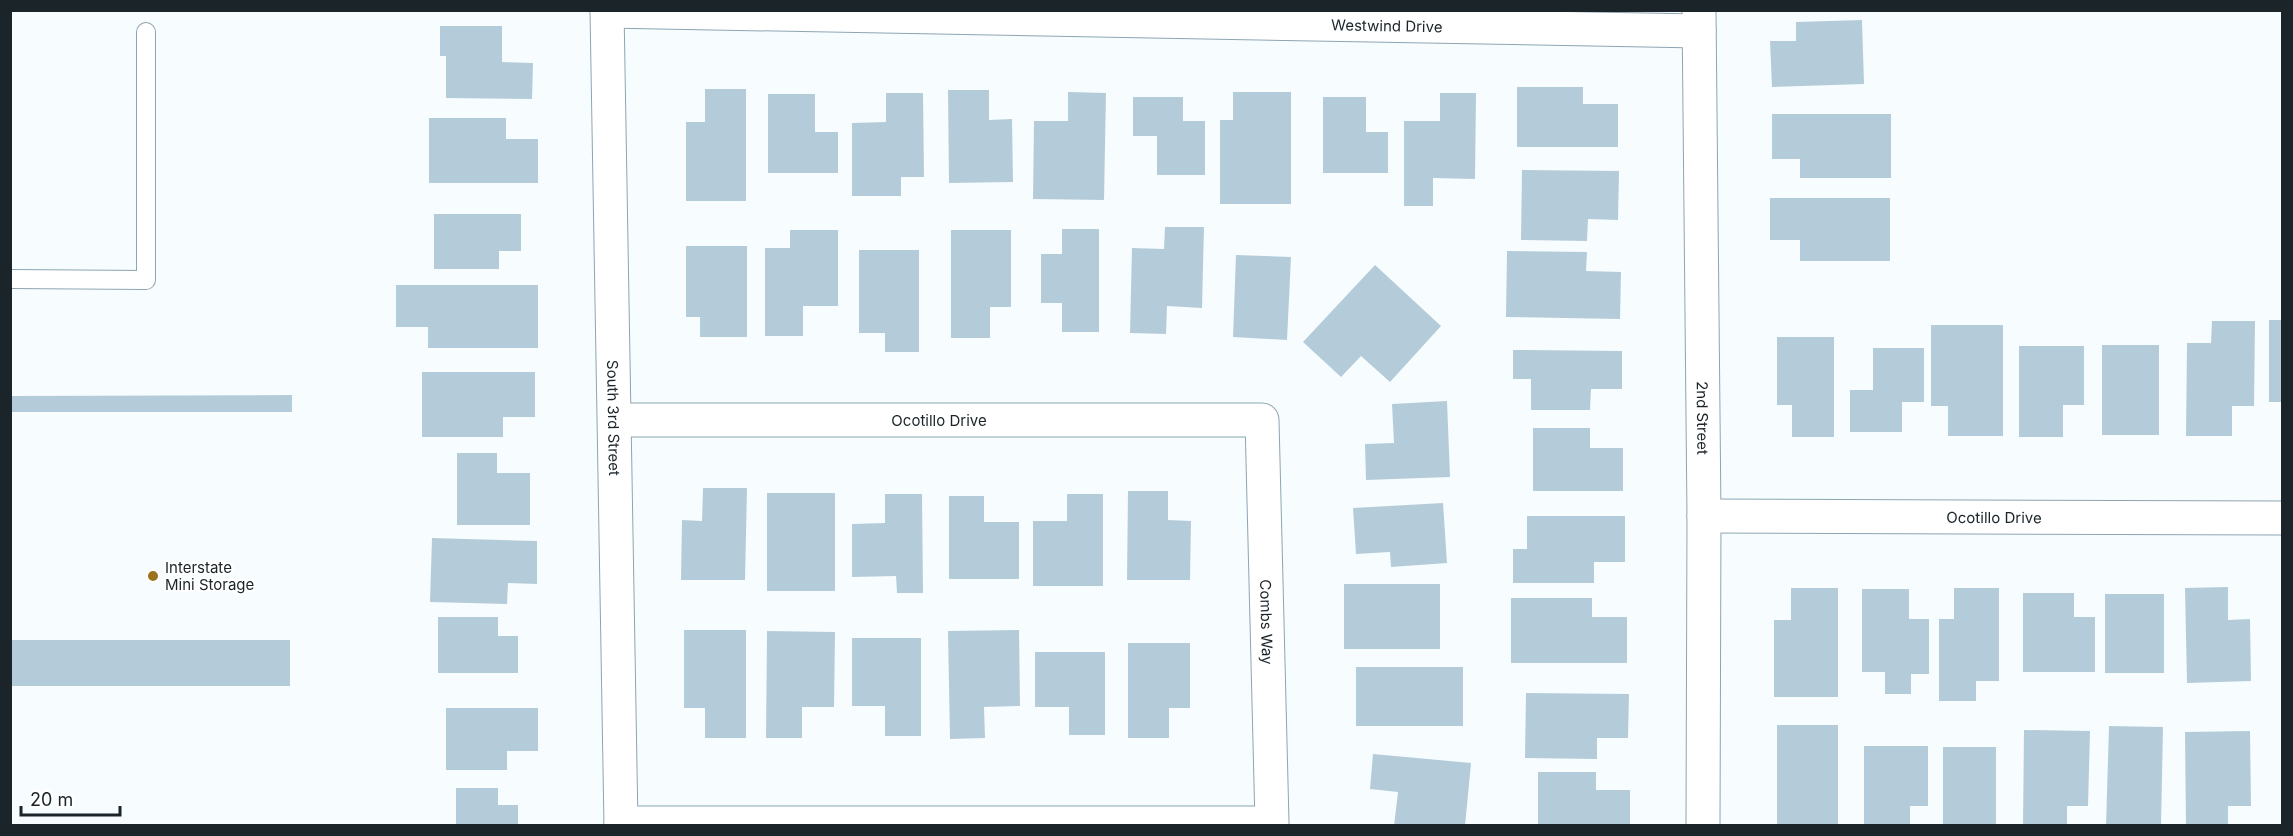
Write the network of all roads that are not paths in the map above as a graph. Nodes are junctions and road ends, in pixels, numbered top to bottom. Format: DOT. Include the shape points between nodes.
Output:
graph roads {
  1 [pos="607,11"];
  2 [pos="1700,21"];
  3 [pos="146,32"];
  4 [pos="10,279"];
  5 [pos="615,420"];
  6 [pos="1262,420"];
  7 [pos="1704,516"];
  8 [pos="2283,518"];
  9 [pos="621,824"];
  10 [pos="1703,825"];
  1 -- 2 [label="street, Westwind Drive"];
  1 -- 5 [label="street, South 3rd Street"];
  2 -- 7 [label="street, 2nd Street"];
  3 -- 4 [label="lane" via="146,280"];
  5 -- 6 [label="street, Ocotillo Drive"];
  5 -- 9 [label="street, South 3rd Street"];
  6 -- 9 [label="street, Combs Way" via="1272,824"];
  7 -- 8 [label="street, Ocotillo Drive"];
  7 -- 10 [label="street, 2nd Street"];
}
